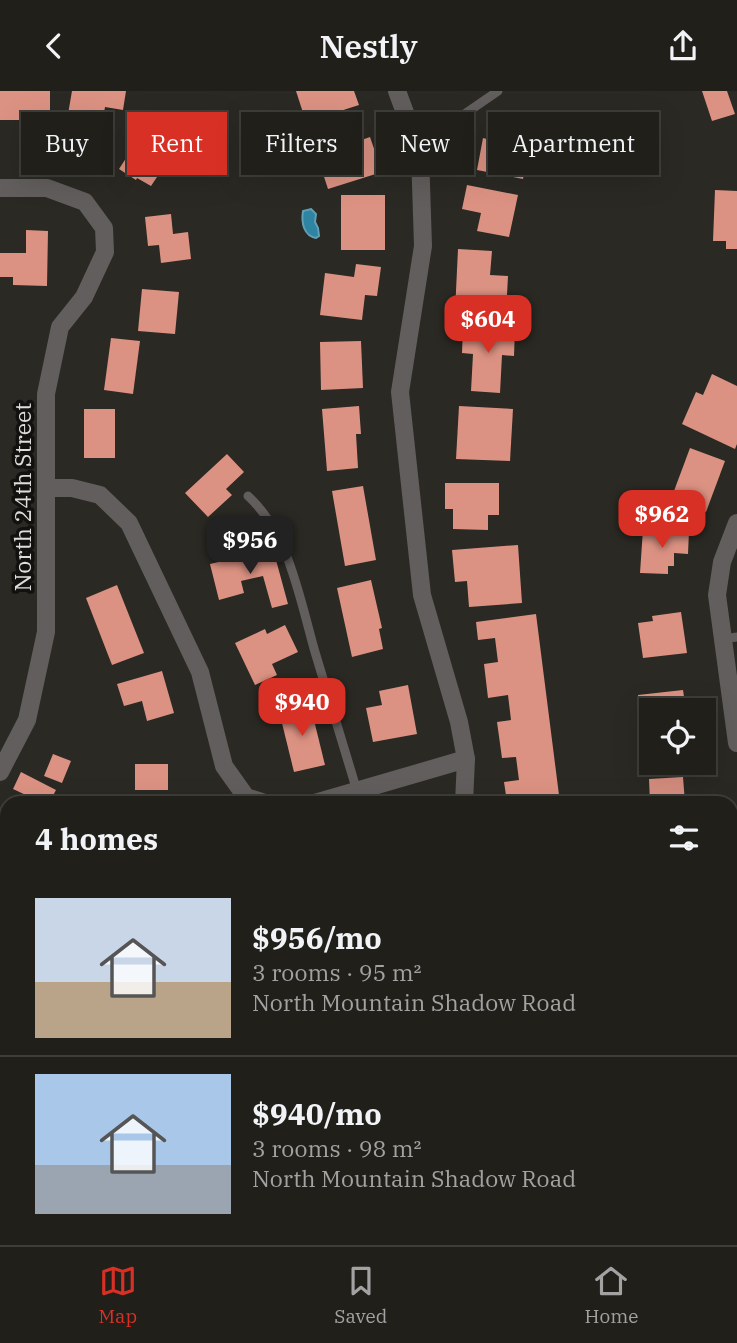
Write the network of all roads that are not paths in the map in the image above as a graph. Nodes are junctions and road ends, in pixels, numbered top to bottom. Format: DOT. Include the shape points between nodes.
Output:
graph roads {
  1 [pos="397,91"];
  2 [pos="498,91"];
  3 [pos="405,112"];
  4 [pos="467,112"];
  5 [pos="421,175"];
  6 [pos="0,188"];
  7 [pos="46,488"];
  8 [pos="248,496"];
  9 [pos="737,523"];
  10 [pos="730,638"];
  11 [pos="737,743"];
  12 [pos="466,759"];
  13 [pos="0,772"];
  14 [pos="357,791"];
  15 [pos="245,796"];
  16 [pos="340,796"];
  17 [pos="464,796"];
  1 -- 3 [label="street"];
  2 -- 4 [label="lane"];
  5 -- 12 [label="street" via="423,246 400,392 422,595"];
  6 -- 7 [label="street, North 24th Street" via="47,188 72,197 85,202 104,228 105,252 84,297 60,327 46,394"];
  7 -- 13 [label="street, North 24th Street" via="46,632 27,720"];
  7 -- 15 [label="street" via="100,495 129,523 200,672 224,766"];
  8 -- 14 [label="lane" via="275,530 292,574"];
  9 -- 10 [label="street" via="722,562 717,595"];
  10 -- 11 [label="street" via="729,684"];
  12 -- 14 [label="street"];
  12 -- 17 [label="street"];
  14 -- 16 [label="street"];
}
